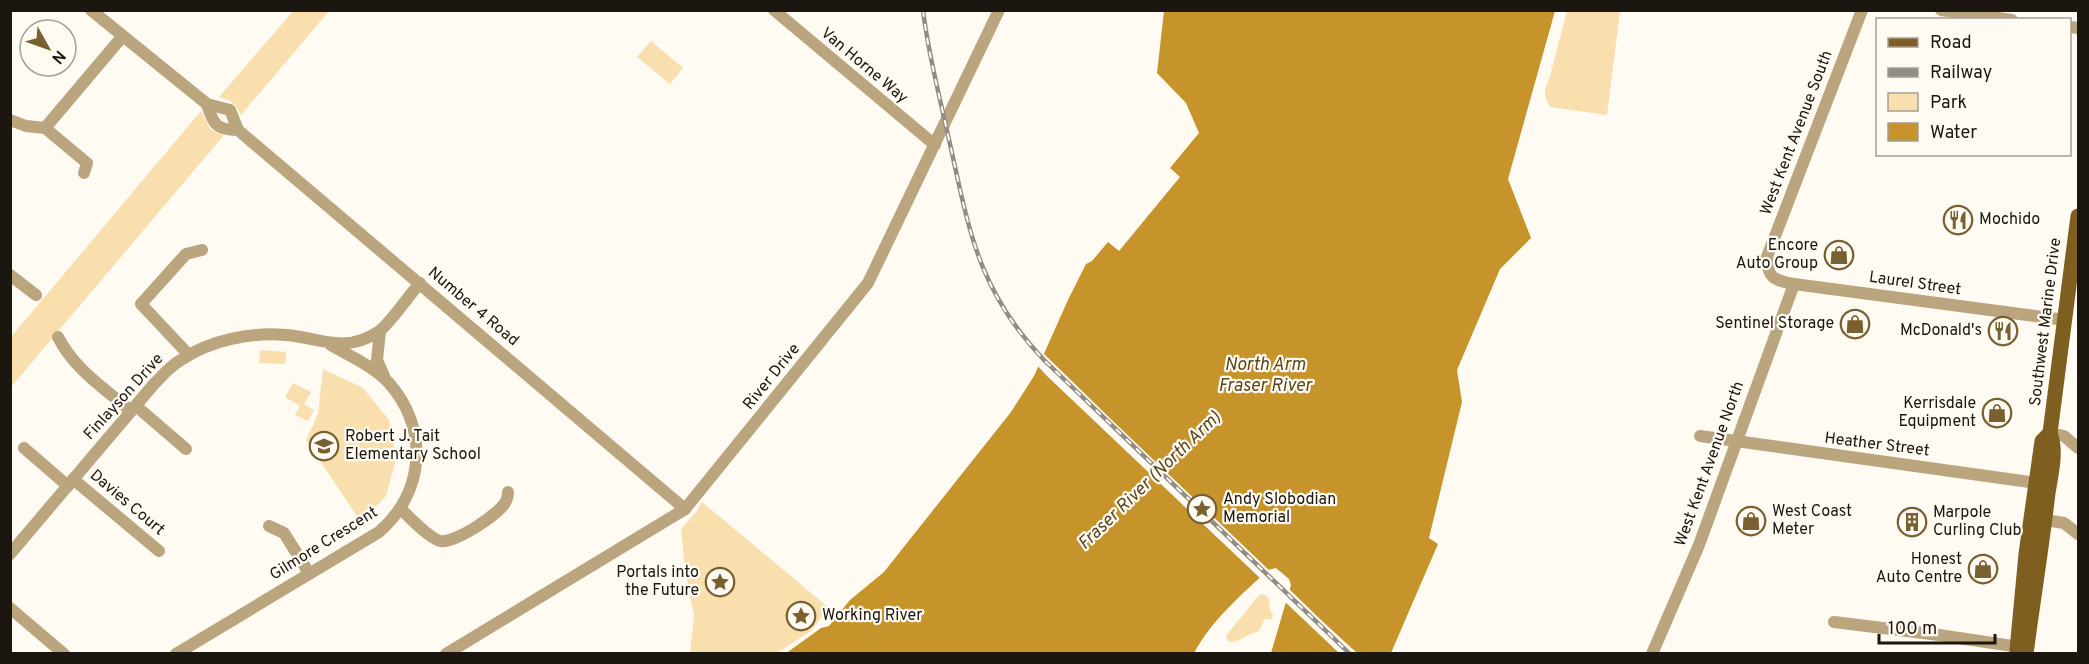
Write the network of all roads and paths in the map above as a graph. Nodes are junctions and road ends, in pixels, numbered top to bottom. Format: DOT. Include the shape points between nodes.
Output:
graph roads {
  1 [pos="91,10"];
  2 [pos="774,10"];
  3 [pos="999,10"];
  4 [pos="1862,10"];
  5 [pos="1941,10"];
  6 [pos="1998,18"];
  7 [pos="122,37"];
  8 [pos="207,104"];
  9 [pos="10,120"];
  10 [pos="45,128"];
  11 [pos="238,130"];
  12 [pos="934,145"];
  13 [pos="84,173"];
  14 [pos="2079,216"];
  15 [pos="202,250"];
  16 [pos="1767,268"];
  17 [pos="10,275"];
  18 [pos="420,283"];
  19 [pos="1794,284"];
  20 [pos="36,294"];
  21 [pos="2070,311"];
  22 [pos="380,331"];
  23 [pos="58,337"];
  24 [pos="330,344"];
  25 [pos="189,355"];
  26 [pos="389,383"];
  27 [pos="134,409"];
  28 [pos="2050,433"];
  29 [pos="1700,436"];
  30 [pos="1736,443"];
  31 [pos="24,448"];
  32 [pos="2079,448"];
  33 [pos="186,449"];
  34 [pos="70,482"];
  35 [pos="2043,484"];
  36 [pos="508,492"];
  37 [pos="401,509"];
  38 [pos="685,509"];
  39 [pos="2045,520"];
  40 [pos="269,526"];
  41 [pos="2079,534"];
  42 [pos="159,551"];
  43 [pos="10,554"];
  44 [pos="309,573"];
  45 [pos="10,608"];
  46 [pos="1834,622"];
  47 [pos="2022,650"];
  48 [pos="64,654"];
  49 [pos="176,654"];
  50 [pos="446,654"];
  51 [pos="1653,654"];
  1 -- 7 [label="street, Number 4 Road"];
  2 -- 12 [label="street, Van Horne Way"];
  3 -- 12 [label="street, River Drive"];
  4 -- 16 [label="street, West Kent Avenue South" via="1767,257"];
  5 -- 6 [label="street"];
  7 -- 8 [label="street, Number 4 Road"];
  7 -- 10 [label="street"];
  8 -- 11 [label="street, Number 4 Road" via="230,110"];
  8 -- 11 [label="street, Number 4 Road" via="213,122 220,128"];
  9 -- 10 [label="street"];
  10 -- 13 [label="street" via="87,163"];
  11 -- 18 [label="street, Number 4 Road"];
  12 -- 38 [label="street, River Drive" via="863,290"];
  14 -- 21 [label="main road, Southwest Marine Drive"];
  15 -- 25 [label="street" via="186,254 141,304"];
  16 -- 19 [label="street, Laurel Street" via="1775,278"];
  17 -- 20 [label="street"];
  18 -- 22 [label="street, Finlayson Drive"];
  18 -- 38 [label="street, Number 4 Road"];
  19 -- 21 [label="street, Laurel Street"];
  19 -- 30 [label="street, West Kent Avenue North"];
  21 -- 28 [label="main road, Southwest Marine Drive"];
  22 -- 24 [label="street, Finlayson Drive" via="350,343"];
  22 -- 26 [label="street, Gilmore Crescent" via="377,360"];
  23 -- 27 [label="street" via="77,365"];
  24 -- 25 [label="street, Finlayson Drive" via="286,335 251,335"];
  24 -- 26 [label="street, Gilmore Crescent"];
  25 -- 27 [label="street, Finlayson Drive" via="166,372"];
  26 -- 37 [label="street, Gilmore Crescent" via="408,411 416,449 416,469"];
  27 -- 33 [label="street"];
  27 -- 34 [label="street, Finlayson Drive"];
  28 -- 32 [label="street" via="2064,435"];
  28 -- 35 [label="main road, Southwest Marine Drive" via="2054,444"];
  29 -- 30 [label="street, Heather Street"];
  30 -- 35 [label="street, Heather Street"];
  30 -- 51 [label="street, West Kent Avenue North"];
  31 -- 34 [label="street, Davies Court"];
  34 -- 42 [label="street, Davies Court"];
  34 -- 43 [label="street, Finlayson Drive"];
  35 -- 39 [label="main road, Southwest Marine Drive"];
  35 -- 47 [label="main road, Southwest Marine Drive" via="2026,554"];
  36 -- 37 [label="street" via="498,510 450,541 434,539"];
  37 -- 44 [label="street, Gilmore Crescent" via="379,532"];
  38 -- 50 [label="street, River Drive"];
  39 -- 41 [label="street" via="2064,524"];
  39 -- 47 [label="main road, Southwest Marine Drive"];
  40 -- 44 [label="street" via="284,534"];
  44 -- 49 [label="street, Gilmore Crescent"];
  45 -- 48 [label="street"];
  46 -- 47 [label="street"];
}
